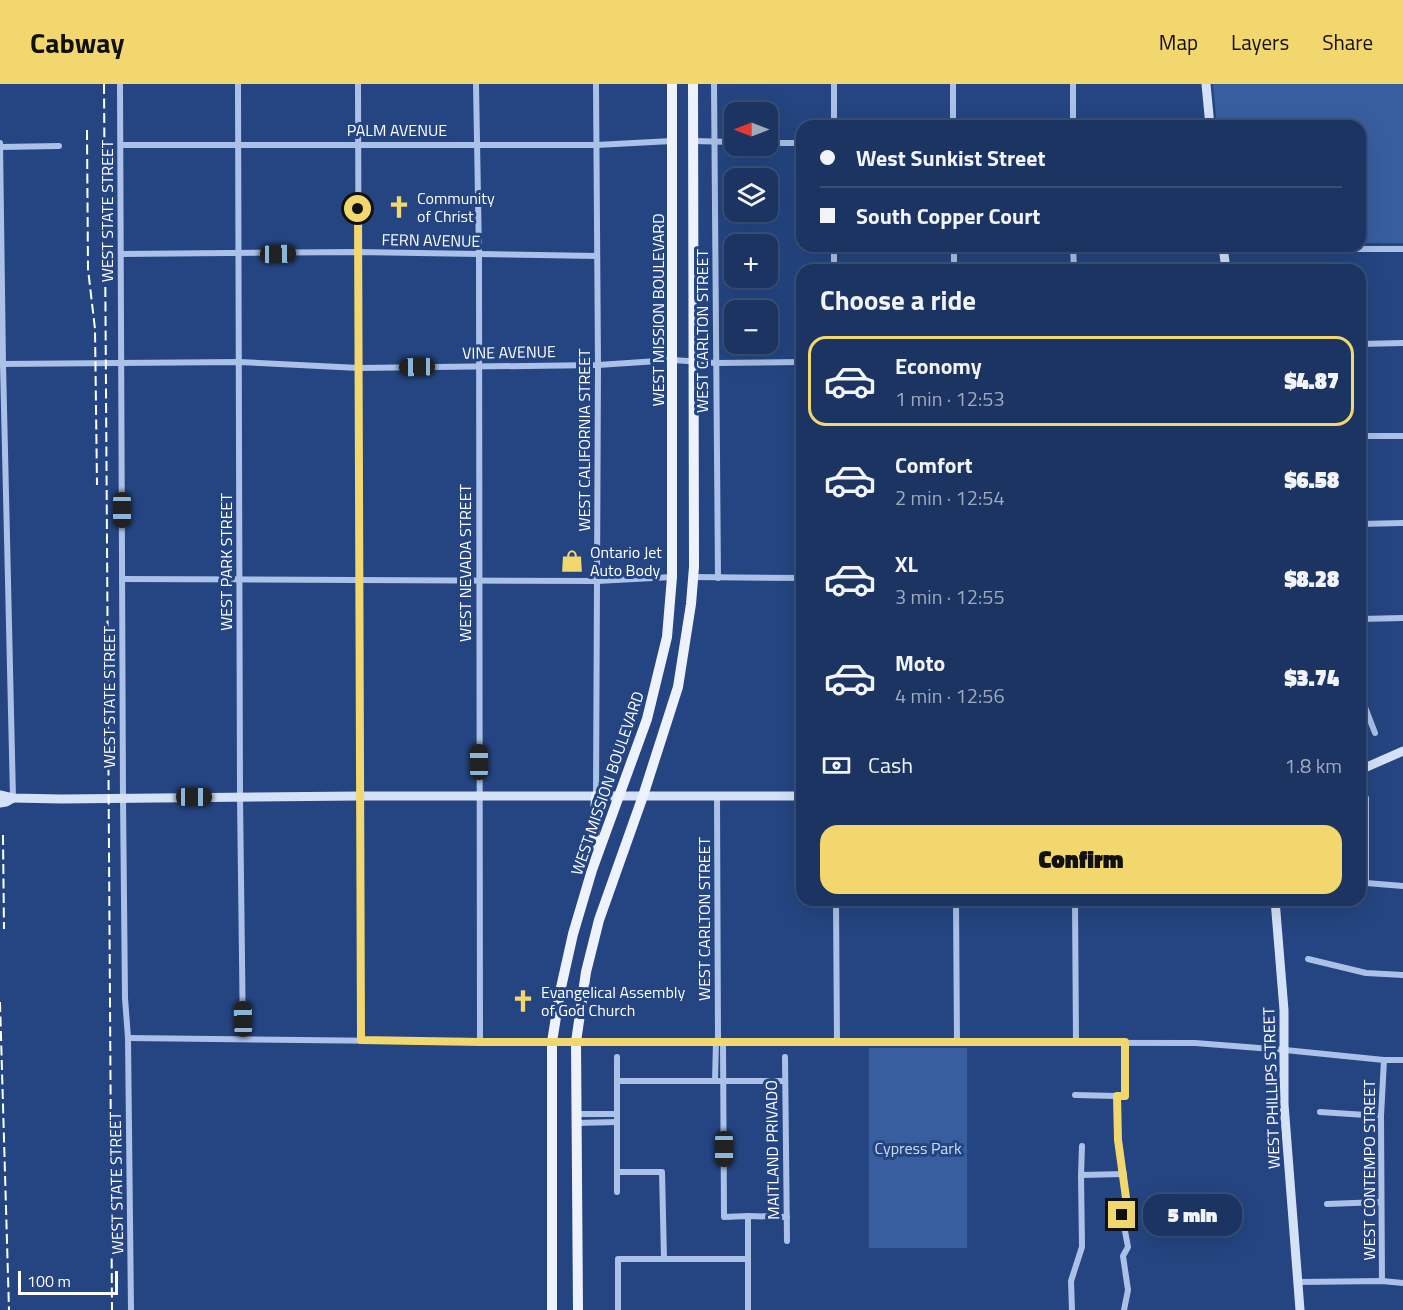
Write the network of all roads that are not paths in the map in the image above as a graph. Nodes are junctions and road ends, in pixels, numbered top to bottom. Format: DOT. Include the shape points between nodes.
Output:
graph roads {
  1 [pos="120,84"];
  2 [pos="238,84"];
  3 [pos="358,84"];
  4 [pos="476,84"];
  5 [pos="596,84"];
  6 [pos="672,84"];
  7 [pos="693,84"];
  8 [pos="714,84"];
  9 [pos="834,84"];
  10 [pos="953,84"];
  11 [pos="1073,84"];
  12 [pos="1206,84"];
  13 [pos="834,120"];
  14 [pos="953,120"];
  15 [pos="1073,120"];
  16 [pos="1209,120"];
  17 [pos="672,141"];
  18 [pos="693,141"];
  19 [pos="714,142"];
  20 [pos="724,142"];
  21 [pos="476,143"];
  22 [pos="778,143"];
  23 [pos="796,143"];
  24 [pos="238,144"];
  25 [pos="358,144"];
  26 [pos="0,145"];
  27 [pos="121,145"];
  28 [pos="596,145"];
  29 [pos="59,146"];
  30 [pos="1366,249"];
  31 [pos="1403,249"];
  32 [pos="357,252"];
  33 [pos="121,254"];
  34 [pos="239,254"];
  35 [pos="479,254"];
  36 [pos="597,256"];
  37 [pos="1403,343"];
  38 [pos="1366,344"];
  39 [pos="673,360"];
  40 [pos="695,361"];
  41 [pos="121,362"];
  42 [pos="238,362"];
  43 [pos="796,362"];
  44 [pos="716,363"];
  45 [pos="1,364"];
  46 [pos="598,365"];
  47 [pos="478,366"];
  48 [pos="358,368"];
  49 [pos="1403,435"];
  50 [pos="1366,436"];
  51 [pos="1403,523"];
  52 [pos="1366,524"];
  53 [pos="672,577"];
  54 [pos="693,577"];
  55 [pos="718,578"];
  56 [pos="796,578"];
  57 [pos="122,579"];
  58 [pos="239,579"];
  59 [pos="360,580"];
  60 [pos="478,581"];
  61 [pos="597,581"];
  62 [pos="1403,618"];
  63 [pos="1366,619"];
  64 [pos="1366,712"];
  65 [pos="1375,733"];
  66 [pos="1403,751"];
  67 [pos="1366,767"];
  68 [pos="0,795"];
  69 [pos="360,796"];
  70 [pos="596,796"];
  71 [pos="619,796"];
  72 [pos="643,796"];
  73 [pos="796,796"];
  74 [pos="240,797"];
  75 [pos="479,797"];
  76 [pos="717,797"];
  77 [pos="13,798"];
  78 [pos="123,798"];
  79 [pos="0,803"];
  80 [pos="592,870"];
  81 [pos="1366,883"];
  82 [pos="1403,886"];
  83 [pos="836,906"];
  84 [pos="956,906"];
  85 [pos="1075,906"];
  86 [pos="1275,906"];
  87 [pos="1308,959"];
  88 [pos="1403,975"];
  89 [pos="128,1038"];
  90 [pos="243,1039"];
  91 [pos="361,1040"];
  92 [pos="719,1041"];
  93 [pos="480,1042"];
  94 [pos="552,1042"];
  95 [pos="576,1042"];
  96 [pos="1076,1042"];
  97 [pos="1125,1042"];
  98 [pos="837,1043"];
  99 [pos="957,1043"];
  100 [pos="1285,1050"];
  101 [pos="618,1057"];
  102 [pos="785,1058"];
  103 [pos="1384,1060"];
  104 [pos="1403,1060"];
  105 [pos="617,1081"];
  106 [pos="715,1081"];
  107 [pos="723,1081"];
  108 [pos="785,1081"];
  109 [pos="1075,1095"];
  110 [pos="1117,1096"];
  111 [pos="1320,1112"];
  112 [pos="617,1114"];
  113 [pos="1381,1116"];
  114 [pos="577,1118"];
  115 [pos="617,1122"];
  116 [pos="1082,1146"];
  117 [pos="617,1172"];
  118 [pos="1124,1174"];
  119 [pos="1081,1175"];
  120 [pos="617,1192"];
  121 [pos="1381,1202"];
  122 [pos="1327,1204"];
  123 [pos="748,1216"];
  124 [pos="787,1217"];
  125 [pos="787,1241"];
  126 [pos="664,1259"];
  127 [pos="748,1260"];
  128 [pos="1382,1281"];
  129 [pos="1298,1282"];
  130 [pos="1403,1283"];
  131 [pos="131,1310"];
  132 [pos="552,1310"];
  133 [pos="578,1310"];
  134 [pos="618,1310"];
  135 [pos="748,1310"];
  136 [pos="1072,1310"];
  137 [pos="1124,1310"];
  138 [pos="1300,1310"];
  1 -- 27 [label="street, WEST STATE STREET"];
  2 -- 24 [label="street, WEST PARK STREET"];
  3 -- 25 [label="street"];
  4 -- 21 [label="street, WEST NEVADA STREET"];
  5 -- 28 [label="street, WEST CALIFORNIA STREET"];
  6 -- 17 [label="main road, WEST MISSION BOULEVARD"];
  7 -- 18 [label="main road"];
  8 -- 19 [label="street, WEST CARLTON STREET"];
  9 -- 13 [label="street"];
  10 -- 14 [label="street"];
  11 -- 15 [label="street"];
  12 -- 16 [label="street"];
  17 -- 28 [label="street, PALM AVENUE"];
  17 -- 39 [label="main road, WEST MISSION BOULEVARD"];
  18 -- 19 [label="street"];
  18 -- 40 [label="main road"];
  19 -- 20 [label="street"];
  19 -- 44 [label="street, WEST CARLTON STREET"];
  21 -- 25 [label="street, PALM AVENUE"];
  21 -- 28 [label="street, PALM AVENUE"];
  21 -- 35 [label="street, WEST NEVADA STREET"];
  22 -- 23 [label="street"];
  24 -- 25 [label="street, PALM AVENUE"];
  24 -- 27 [label="street, PALM AVENUE"];
  24 -- 34 [label="street, WEST PARK STREET"];
  25 -- 32 [label="street"];
  26 -- 29 [label="street"];
  26 -- 45 [label="street"];
  27 -- 33 [label="street, WEST STATE STREET"];
  28 -- 36 [label="street, WEST CALIFORNIA STREET"];
  30 -- 31 [label="street"];
  32 -- 34 [label="street, FERN AVENUE"];
  32 -- 35 [label="street, FERN AVENUE"];
  32 -- 48 [label="street"];
  33 -- 34 [label="street, FERN AVENUE"];
  33 -- 41 [label="street, WEST STATE STREET"];
  34 -- 42 [label="street, WEST PARK STREET"];
  35 -- 36 [label="street, FERN AVENUE"];
  35 -- 47 [label="street, WEST NEVADA STREET"];
  36 -- 46 [label="street, WEST CALIFORNIA STREET"];
  37 -- 38 [label="street"];
  39 -- 40 [label="street, VINE AVENUE"];
  39 -- 46 [label="street, VINE AVENUE"];
  39 -- 53 [label="main road, WEST MISSION BOULEVARD"];
  40 -- 44 [label="street, VINE AVENUE"];
  40 -- 54 [label="main road"];
  41 -- 42 [label="street, VINE AVENUE"];
  41 -- 45 [label="street, VINE AVENUE"];
  41 -- 57 [label="street, WEST STATE STREET"];
  42 -- 48 [label="street, VINE AVENUE"];
  42 -- 58 [label="street, WEST PARK STREET"];
  43 -- 44 [label="street, VINE AVENUE"];
  44 -- 55 [label="street, WEST CARLTON STREET"];
  45 -- 77 [label="street"];
  46 -- 47 [label="street, VINE AVENUE"];
  46 -- 61 [label="street, WEST CALIFORNIA STREET"];
  47 -- 48 [label="street, VINE AVENUE"];
  47 -- 60 [label="street, WEST NEVADA STREET"];
  48 -- 59 [label="street"];
  49 -- 50 [label="street"];
  51 -- 52 [label="street"];
  53 -- 61 [label="street"];
  53 -- 71 [label="main road, WEST MISSION BOULEVARD" via="660,668 647,719"];
  54 -- 55 [label="street"];
  54 -- 72 [label="main road" via="678,687"];
  55 -- 56 [label="street"];
  57 -- 58 [label="street"];
  57 -- 78 [label="street, WEST STATE STREET"];
  58 -- 59 [label="street"];
  58 -- 74 [label="street, WEST PARK STREET"];
  59 -- 60 [label="street"];
  59 -- 69 [label="street"];
  60 -- 61 [label="street"];
  60 -- 75 [label="street, WEST NEVADA STREET"];
  61 -- 70 [label="street, WEST CALIFORNIA STREET"];
  62 -- 63 [label="street"];
  64 -- 65 [label="street"];
  66 -- 67 [label="street"];
  68 -- 77 [label="street"];
  69 -- 74 [label="street"];
  69 -- 75 [label="street"];
  69 -- 91 [label="street"];
  70 -- 71 [label="street"];
  70 -- 75 [label="street"];
  70 -- 80 [label="main road"];
  71 -- 72 [label="street"];
  71 -- 80 [label="main road, WEST MISSION BOULEVARD"];
  72 -- 76 [label="street"];
  72 -- 95 [label="main road" via="599,920 586,972"];
  73 -- 76 [label="street"];
  74 -- 78 [label="street"];
  74 -- 90 [label="street, WEST PARK STREET"];
  75 -- 93 [label="street, WEST NEVADA STREET"];
  76 -- 92 [label="street, WEST CARLTON STREET"];
  77 -- 78 [label="street"];
  77 -- 79 [label="street"];
  78 -- 89 [label="street, WEST STATE STREET" via="124,998"];
  80 -- 94 [label="main road, WEST MISSION BOULEVARD" via="573,934"];
  81 -- 82 [label="street"];
  83 -- 98 [label="street"];
  84 -- 99 [label="street"];
  85 -- 96 [label="street"];
  86 -- 100 [label="street, WEST PHILLIPS STREET"];
  87 -- 88 [label="street" via="1366,973"];
  89 -- 90 [label="street"];
  89 -- 131 [label="street, WEST STATE STREET"];
  90 -- 91 [label="street"];
  91 -- 93 [label="street"];
  92 -- 95 [label="street"];
  92 -- 98 [label="street"];
  92 -- 106 [label="street"];
  92 -- 107 [label="street"];
  93 -- 94 [label="street"];
  94 -- 95 [label="street"];
  94 -- 132 [label="main road, WEST MISSION BOULEVARD"];
  95 -- 114 [label="main road"];
  96 -- 97 [label="street"];
  96 -- 99 [label="street"];
  97 -- 100 [label="street"];
  97 -- 110 [label="street" via="1125,1096"];
  98 -- 99 [label="street"];
  100 -- 103 [label="street"];
  100 -- 129 [label="street, WEST PHILLIPS STREET" via="1284,1104"];
  101 -- 105 [label="street"];
  102 -- 108 [label="street, MAITLAND PRIVADO"];
  103 -- 104 [label="street"];
  103 -- 113 [label="street, WEST CONTEMPO STREET"];
  105 -- 106 [label="street"];
  105 -- 112 [label="street"];
  106 -- 107 [label="street"];
  107 -- 108 [label="street"];
  107 -- 123 [label="street" via="724,1217"];
  108 -- 124 [label="street, MAITLAND PRIVADO"];
  109 -- 110 [label="street"];
  110 -- 118 [label="street"];
  111 -- 113 [label="street"];
  112 -- 114 [label="street"];
  112 -- 115 [label="street"];
  113 -- 121 [label="street, WEST CONTEMPO STREET"];
  114 -- 115 [label="street"];
  114 -- 133 [label="main road"];
  115 -- 117 [label="street"];
  116 -- 119 [label="street"];
  117 -- 120 [label="street"];
  117 -- 126 [label="street" via="662,1172"];
  118 -- 119 [label="street"];
  118 -- 137 [label="street" via="1127,1205 1122,1217 1128,1247 1123,1256 1128,1290"];
  119 -- 136 [label="street" via="1082,1247 1071,1281"];
  121 -- 122 [label="street"];
  121 -- 128 [label="street, WEST CONTEMPO STREET"];
  123 -- 124 [label="street"];
  123 -- 127 [label="street"];
  124 -- 125 [label="street, MAITLAND PRIVADO"];
  126 -- 127 [label="street"];
  126 -- 134 [label="street" via="618,1259"];
  127 -- 135 [label="street"];
  128 -- 129 [label="street"];
  128 -- 130 [label="street"];
  129 -- 138 [label="street, WEST PHILLIPS STREET"];
}
